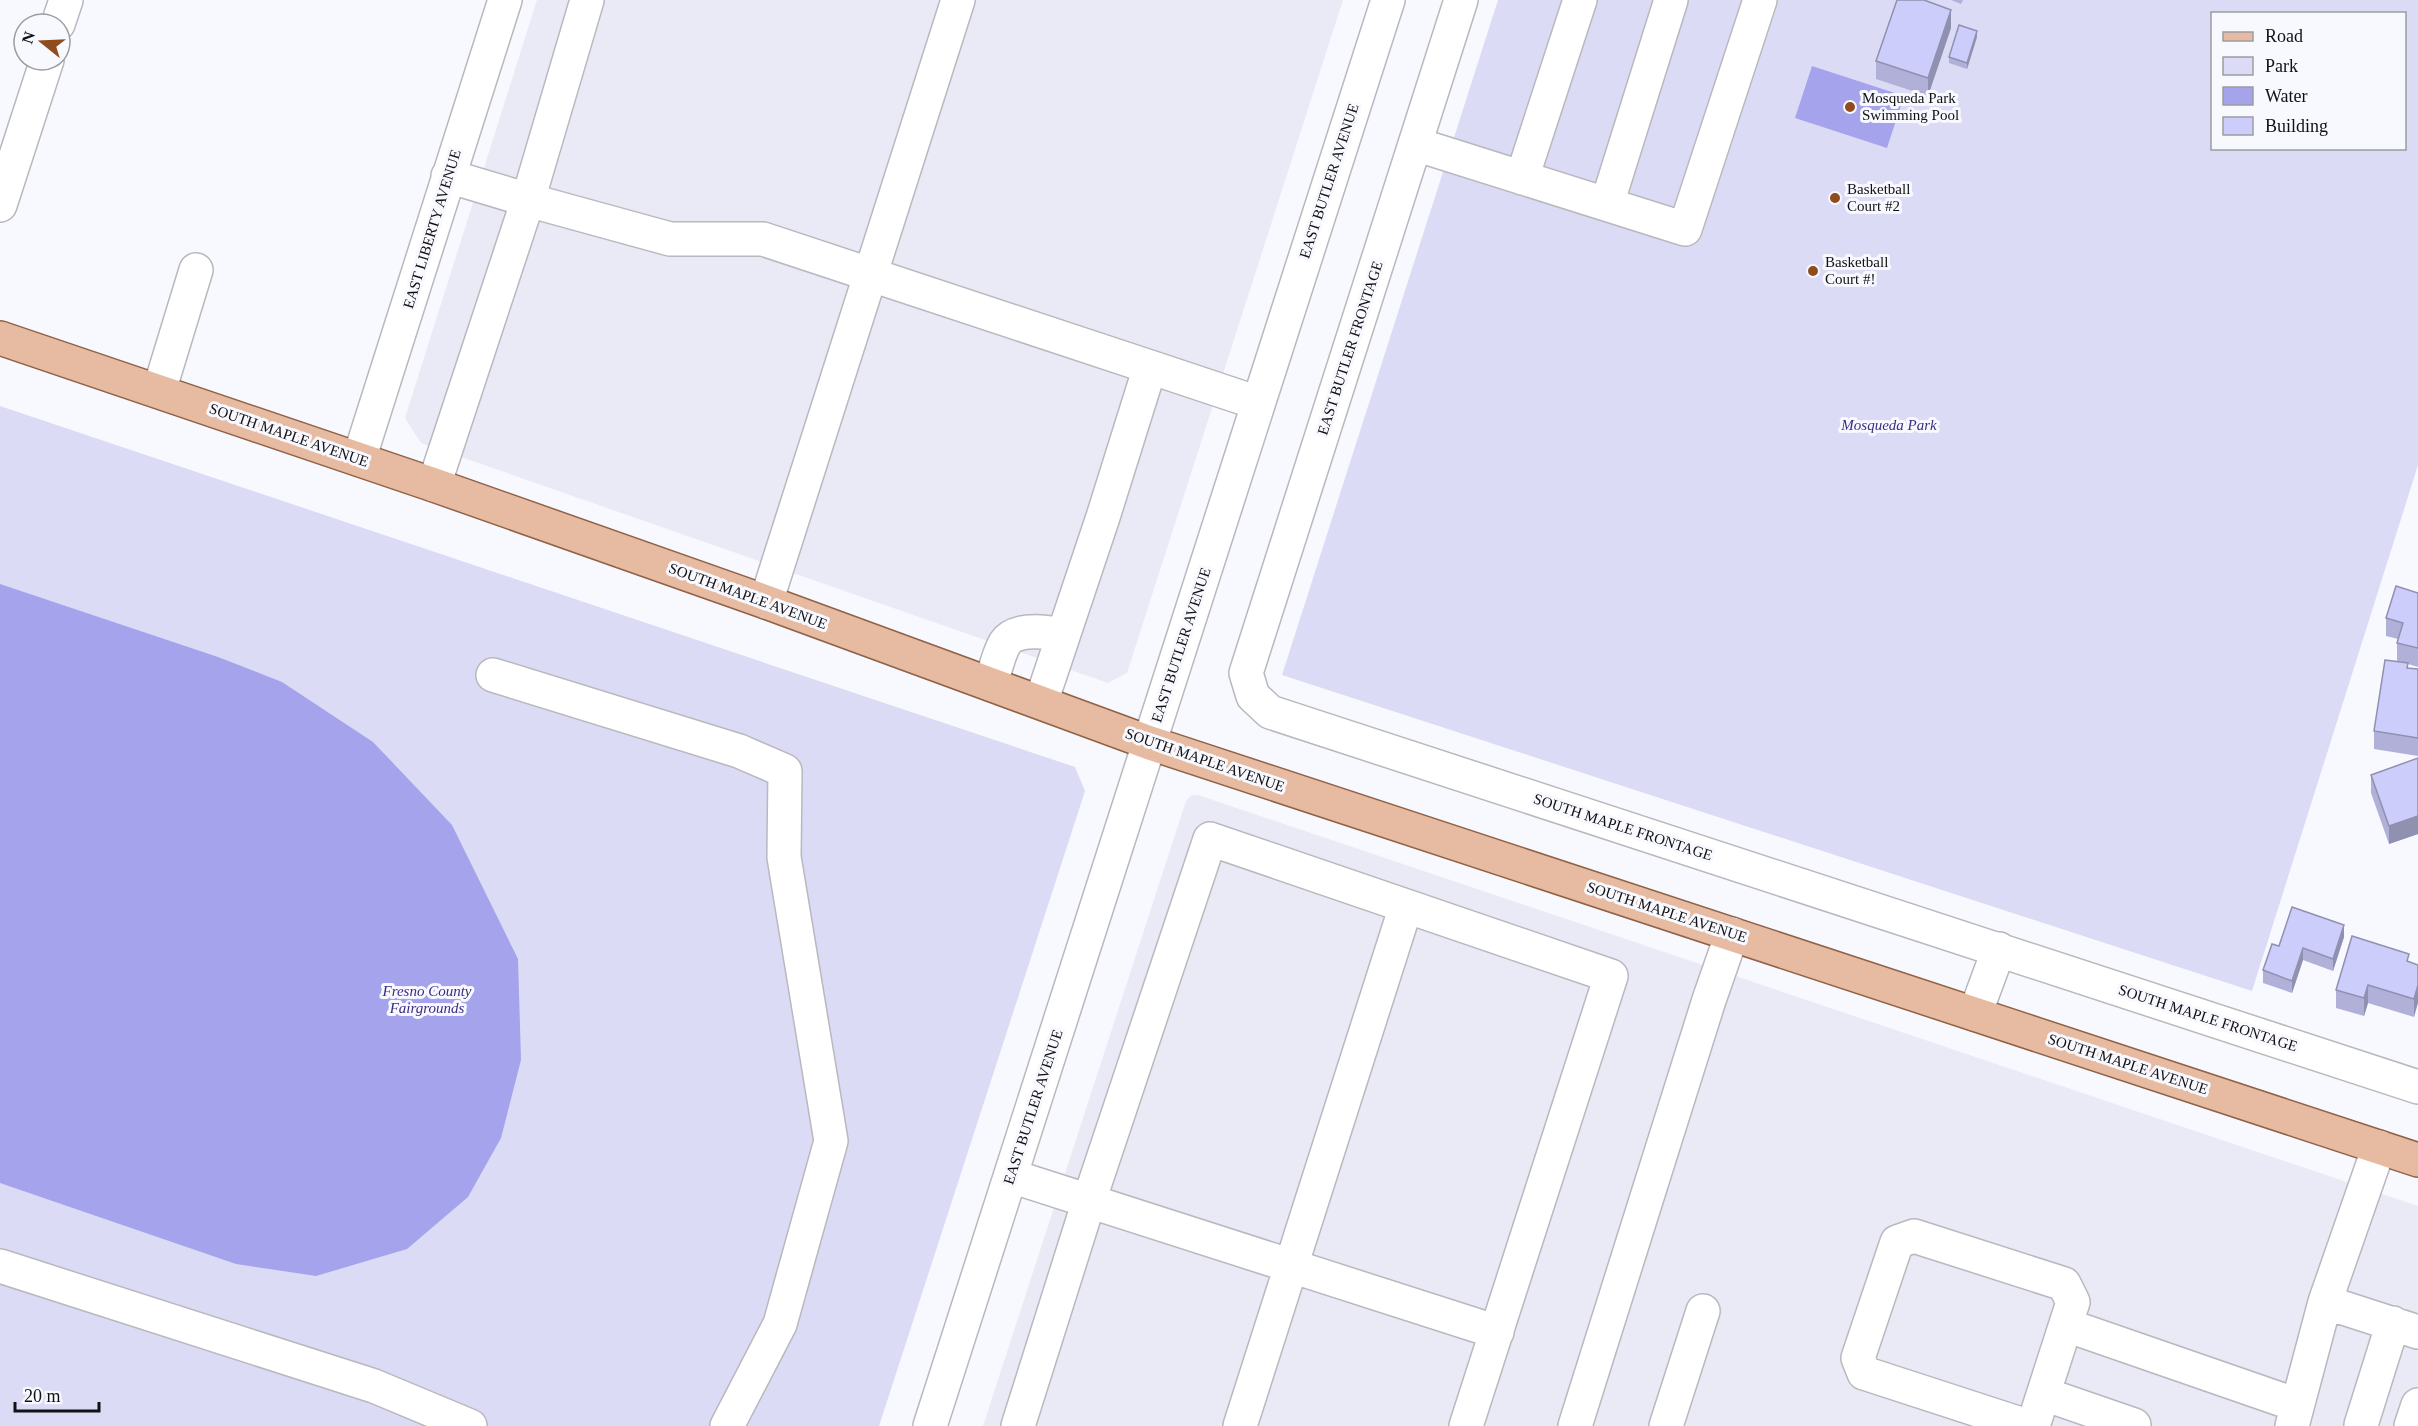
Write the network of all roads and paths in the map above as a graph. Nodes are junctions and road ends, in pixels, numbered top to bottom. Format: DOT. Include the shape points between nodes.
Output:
graph roads {
  1 [pos="505,0"];
  2 [pos="587,0"];
  3 [pos="958,0"];
  4 [pos="1388,0"];
  5 [pos="1461,0"];
  6 [pos="1580,0"];
  7 [pos="1671,0"];
  8 [pos="1760,0"];
  9 [pos="42,72"];
  10 [pos="1415,144"];
  11 [pos="448,176"];
  12 [pos="1522,178"];
  13 [pos="528,200"];
  14 [pos="1607,204"];
  15 [pos="0,205"];
  16 [pos="196,270"];
  17 [pos="871,274"];
  18 [pos="0,338"];
  19 [pos="1150,367"];
  20 [pos="159,391"];
  21 [pos="1258,403"];
  22 [pos="360,459"];
  23 [pos="434,485"];
  24 [pos="766,602"];
  25 [pos="1064,636"];
  26 [pos="493,675"];
  27 [pos="991,684"];
  28 [pos="1253,696"];
  29 [pos="1041,702"];
  30 [pos="1150,742"];
  31 [pos="1406,906"];
  32 [pos="1732,934"];
  33 [pos="1999,949"];
  34 [pos="1975,1014"];
  35 [pos="2418,1087"];
  36 [pos="2379,1147"];
  37 [pos="2418,1160"];
  38 [pos="1011,1176"];
  39 [pos="1089,1201"];
  40 [pos="0,1266"];
  41 [pos="1292,1266"];
  42 [pos="2325,1302"];
  43 [pos="1703,1311"];
  44 [pos="2066,1326"];
  45 [pos="2405,1327"];
  46 [pos="1497,1332"];
  47 [pos="2044,1394"];
  48 [pos="2418,1405"];
  49 [pos="2295,1416"];
  50 [pos="2134,1425"];
  51 [pos="470,1426"];
  52 [pos="727,1426"];
  53 [pos="930,1426"];
  54 [pos="1018,1426"];
  55 [pos="1240,1426"];
  56 [pos="1466,1426"];
  57 [pos="1575,1426"];
  58 [pos="1666,1426"];
  59 [pos="2027,1426"];
  60 [pos="2033,1426"];
  61 [pos="2362,1426"];
  62 [pos="2411,1426"];
  1 -- 11 [label="street, EAST LIBERTY AVENUE"];
  2 -- 13 [label="street"];
  3 -- 17 [label="street"];
  4 -- 21 [label="street, EAST BUTLER AVENUE"];
  5 -- 10 [label="street, EAST BUTLER FRONTAGE"];
  6 -- 12 [label="street"];
  7 -- 14 [label="street"];
  8 -- 14 [label="street" via="1685,229"];
  9 -- 15 [label="street"];
  10 -- 12 [label="street"];
  10 -- 28 [label="street, EAST BUTLER FRONTAGE" via="1246,673"];
  11 -- 13 [label="street"];
  11 -- 22 [label="street, EAST LIBERTY AVENUE"];
  12 -- 14 [label="street"];
  13 -- 17 [label="street" via="670,239 763,240"];
  13 -- 23 [label="street"];
  16 -- 20 [label="street"];
  17 -- 19 [label="street"];
  17 -- 24 [label="street"];
  18 -- 20 [label="main road, SOUTH MAPLE AVENUE"];
  19 -- 21 [label="street"];
  19 -- 25 [label="street"];
  20 -- 22 [label="main road, SOUTH MAPLE AVENUE"];
  21 -- 30 [label="street, EAST BUTLER AVENUE"];
  22 -- 23 [label="main road, SOUTH MAPLE AVENUE"];
  23 -- 24 [label="main road, SOUTH MAPLE AVENUE"];
  24 -- 27 [label="main road, SOUTH MAPLE AVENUE"];
  25 -- 27 [label="street" via="1043,631 1014,636 1006,642"];
  25 -- 29 [label="street"];
  26 -- 52 [label="street" via="739,751 785,771 784,856 831,1141 780,1324"];
  27 -- 29 [label="main road, SOUTH MAPLE AVENUE"];
  28 -- 33 [label="street, SOUTH MAPLE FRONTAGE" via="1270,712"];
  29 -- 30 [label="main road, SOUTH MAPLE AVENUE"];
  30 -- 32 [label="main road, SOUTH MAPLE AVENUE"];
  30 -- 38 [label="street, EAST BUTLER AVENUE"];
  31 -- 39 [label="street" via="1210,839"];
  31 -- 41 [label="street"];
  31 -- 46 [label="street" via="1611,976"];
  32 -- 34 [label="main road, SOUTH MAPLE AVENUE"];
  32 -- 57 [label="street"];
  33 -- 34 [label="street"];
  33 -- 35 [label="street, SOUTH MAPLE FRONTAGE"];
  34 -- 36 [label="main road, SOUTH MAPLE AVENUE"];
  36 -- 37 [label="main road, SOUTH MAPLE AVENUE"];
  36 -- 42 [label="street"];
  38 -- 39 [label="street"];
  38 -- 53 [label="street, EAST BUTLER AVENUE"];
  39 -- 41 [label="street"];
  39 -- 54 [label="street"];
  40 -- 51 [label="street" via="374,1386"];
  41 -- 46 [label="street"];
  41 -- 55 [label="street"];
  42 -- 45 [label="street"];
  42 -- 49 [label="street"];
  43 -- 58 [label="street"];
  44 -- 47 [label="street"];
  44 -- 49 [label="street"];
  44 -- 59 [label="street" via="2073,1302 2064,1284 1914,1236 1897,1242 1858,1358 1864,1373"];
  45 -- 61 [label="street"];
  46 -- 56 [label="street"];
  47 -- 50 [label="street"];
  47 -- 60 [label="street"];
  48 -- 62 [label="street"];
}
